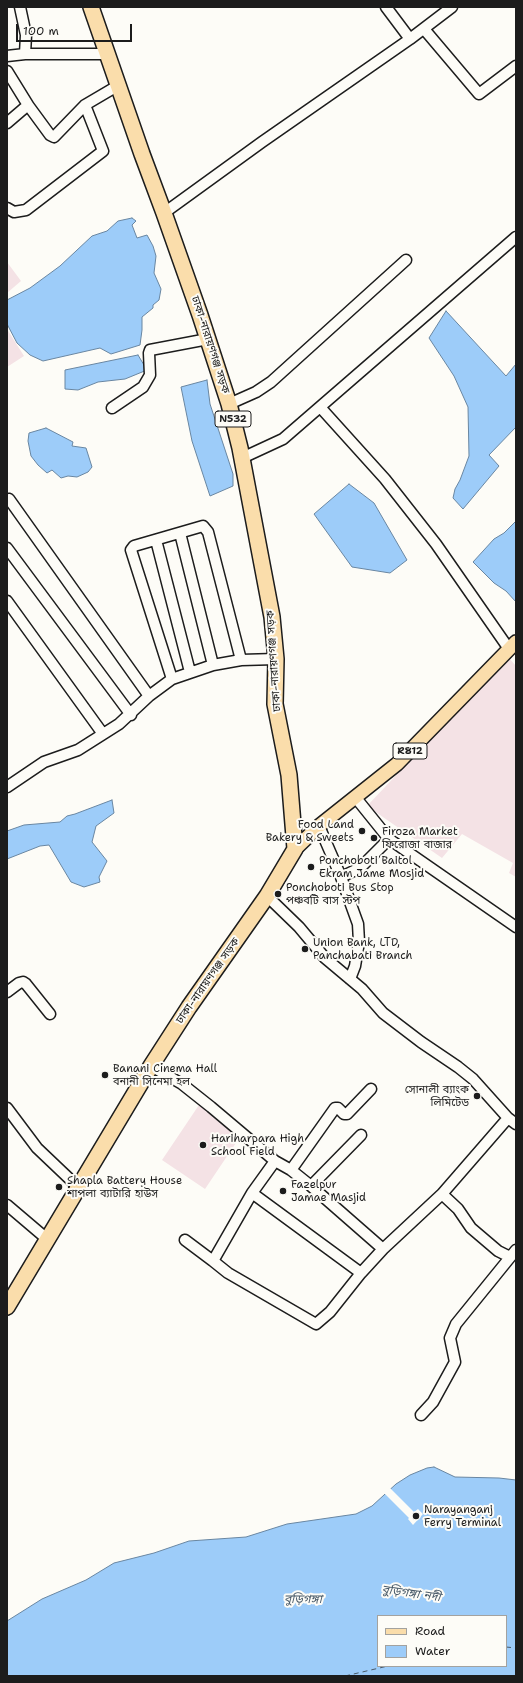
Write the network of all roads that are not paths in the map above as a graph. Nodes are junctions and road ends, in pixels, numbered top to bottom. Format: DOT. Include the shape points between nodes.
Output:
graph roads {
  1 [pos="20,7"];
  2 [pos="91,7"];
  3 [pos="386,7"];
  4 [pos="452,7"];
  5 [pos="424,29"];
  6 [pos="410,39"];
  7 [pos="25,54"];
  8 [pos="108,54"];
  9 [pos="7,56"];
  10 [pos="516,66"];
  11 [pos="7,71"];
  12 [pos="119,85"];
  13 [pos="28,105"];
  14 [pos="85,105"];
  15 [pos="7,123"];
  16 [pos="7,208"];
  17 [pos="164,213"];
  18 [pos="516,237"];
  19 [pos="406,260"];
  20 [pos="208,339"];
  21 [pos="229,404"];
  22 [pos="320,407"];
  23 [pos="112,408"];
  24 [pos="242,458"];
  25 [pos="9,499"];
  26 [pos="180,533"];
  27 [pos="156,540"];
  28 [pos="7,548"];
  29 [pos="7,601"];
  30 [pos="513,646"];
  31 [pos="276,659"];
  32 [pos="241,660"];
  33 [pos="213,665"];
  34 [pos="190,672"];
  35 [pos="172,679"];
  36 [pos="149,696"];
  37 [pos="130,715"];
  38 [pos="103,734"];
  39 [pos="7,787"];
  40 [pos="356,798"];
  41 [pos="319,826"];
  42 [pos="389,839"];
  43 [pos="295,850"];
  44 [pos="341,877"];
  45 [pos="267,896"];
  46 [pos="516,927"];
  47 [pos="350,979"];
  48 [pos="7,992"];
  49 [pos="50,1014"];
  50 [pos="151,1066"];
  51 [pos="371,1089"];
  52 [pos="7,1108"];
  53 [pos="512,1121"];
  54 [pos="361,1135"];
  55 [pos="275,1161"];
  56 [pos="291,1170"];
  57 [pos="311,1186"];
  58 [pos="78,1187"];
  59 [pos="252,1193"];
  60 [pos="442,1194"];
  61 [pos="7,1205"];
  62 [pos="47,1239"];
  63 [pos="184,1240"];
  64 [pos="383,1249"];
  65 [pos="513,1254"];
  66 [pos="213,1262"];
  67 [pos="361,1273"];
  68 [pos="7,1307"];
  69 [pos="421,1415"];
  1 -- 7 [label="street" via="26,35"];
  2 -- 8 [label="highway, ঢাকা-নারায়ণগঞ্জ সড়ক / N532"];
  3 -- 6 [label="street"];
  4 -- 5 [label="street"];
  5 -- 6 [label="street"];
  5 -- 10 [label="street" via="479,94"];
  6 -- 17 [label="street"];
  7 -- 8 [label="street"];
  7 -- 9 [label="street"];
  8 -- 12 [label="highway, ঢাকা-নারায়ণগঞ্জ সড়ক / N532"];
  11 -- 13 [label="street"];
  12 -- 14 [label="street"];
  12 -- 17 [label="highway, ঢাকা-নারায়ণগঞ্জ সড়ক / N532"];
  13 -- 14 [label="street" via="54,137"];
  13 -- 15 [label="street"];
  14 -- 16 [label="street" via="103,151 26,210 14,212"];
  17 -- 20 [label="highway, ঢাকা-নারায়ণগঞ্জ সড়ক / N532"];
  18 -- 22 [label="street"];
  19 -- 21 [label="street" via="271,382"];
  20 -- 21 [label="highway, ঢাকা-নারায়ণগঞ্জ সড়ক / N532"];
  20 -- 23 [label="street" via="150,350 150,374 144,387"];
  21 -- 24 [label="highway, ঢাকা-নারায়ণগঞ্জ সড়ক / N532"];
  22 -- 24 [label="street" via="283,439"];
  22 -- 30 [label="street" via="385,479"];
  24 -- 31 [label="highway, ঢাকা-নারায়ণগঞ্জ সড়ক / N532" via="272,617"];
  25 -- 36 [label="street"];
  26 -- 27 [label="street"];
  26 -- 32 [label="street" via="203,526 207,528"];
  26 -- 33 [label="street"];
  27 -- 34 [label="street"];
  27 -- 35 [label="street" via="134,546 131,550"];
  28 -- 37 [label="street"];
  29 -- 38 [label="street"];
  30 -- 40 [label="main road, R812" via="397,764"];
  31 -- 32 [label="street"];
  31 -- 43 [label="highway, ঢাকা-নারায়ণগঞ্জ সড়ক / N532" via="276,704 289,775"];
  32 -- 33 [label="street"];
  33 -- 34 [label="street"];
  34 -- 35 [label="street"];
  35 -- 36 [label="street"];
  36 -- 37 [label="street"];
  37 -- 38 [label="street"];
  38 -- 39 [label="street" via="78,750 44,762"];
  40 -- 41 [label="main road, R812"];
  40 -- 42 [label="street"];
  41 -- 43 [label="main road, R812"];
  41 -- 44 [label="street"];
  42 -- 44 [label="street" via="360,868"];
  42 -- 46 [label="street"];
  43 -- 45 [label="highway, ঢাকা-নারায়ণগঞ্জ সড়ক"];
  44 -- 47 [label="street" via="358,924 359,942"];
  45 -- 47 [label="street" via="299,927 325,958"];
  45 -- 50 [label="highway, ঢাকা-নারায়ণগঞ্জ সড়ক"];
  47 -- 53 [label="street" via="390,1019 472,1079"];
  48 -- 49 [label="street" via="23,982"];
  50 -- 55 [label="street" via="187,1089"];
  50 -- 58 [label="highway, ঢাকা-নারায়ণগঞ্জ সড়ক"];
  51 -- 56 [label="street" via="347,1114 335,1108"];
  52 -- 58 [label="street" via="37,1148"];
  53 -- 60 [label="street"];
  54 -- 57 [label="street"];
  55 -- 56 [label="street"];
  55 -- 59 [label="street"];
  56 -- 57 [label="street"];
  57 -- 64 [label="street"];
  58 -- 62 [label="highway, ঢাকা-নারায়ণগঞ্জ সড়ক"];
  59 -- 66 [label="street"];
  59 -- 67 [label="street"];
  60 -- 64 [label="street"];
  60 -- 65 [label="street" via="458,1209 471,1228 498,1251"];
  61 -- 62 [label="street"];
  62 -- 68 [label="highway, ঢাকা-নারায়ণগঞ্জ সড়ক"];
  63 -- 66 [label="street"];
  64 -- 67 [label="street"];
  65 -- 69 [label="street" via="456,1324 450,1338 455,1362 433,1402"];
  66 -- 67 [label="street" via="316,1324 330,1312"];
}
